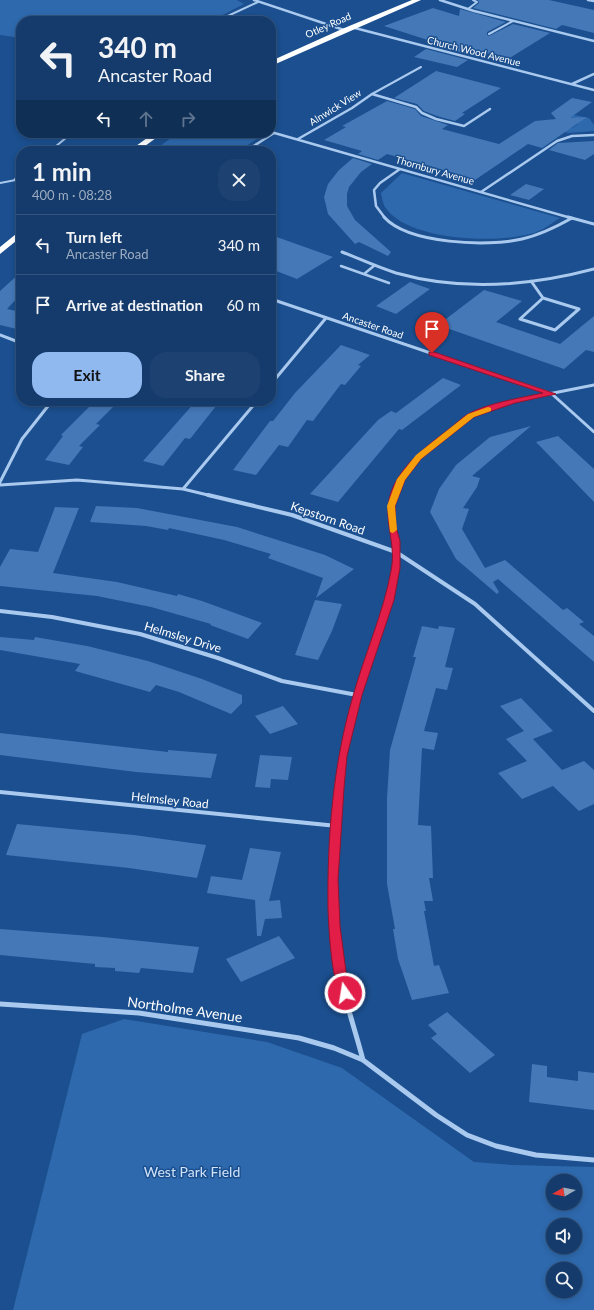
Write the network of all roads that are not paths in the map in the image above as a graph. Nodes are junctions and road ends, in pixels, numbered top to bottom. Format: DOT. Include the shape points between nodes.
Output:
graph roads {
  1 [pos="254,0"];
  2 [pos="418,0"];
  3 [pos="440,0"];
  4 [pos="473,0"];
  5 [pos="588,0"];
  6 [pos="258,2"];
  7 [pos="594,2"];
  8 [pos="468,9"];
  9 [pos="228,16"];
  10 [pos="513,21"];
  11 [pos="347,28"];
  12 [pos="489,34"];
  13 [pos="594,40"];
  14 [pos="276,62"];
  15 [pos="421,67"];
  16 [pos="594,74"];
  17 [pos="572,84"];
  18 [pos="594,90"];
  19 [pos="372,94"];
  20 [pos="490,109"];
  21 [pos="276,134"];
  22 [pos="594,135"];
  23 [pos="66,138"];
  24 [pos="152,138"];
  25 [pos="265,138"];
  26 [pos="298,139"];
  27 [pos="56,146"];
  28 [pos="140,146"];
  29 [pos="253,146"];
  30 [pos="400,169"];
  31 [pos="16,178"];
  32 [pos="16,180"];
  33 [pos="12,181"];
  34 [pos="0,182"];
  35 [pos="481,192"];
  36 [pos="572,218"];
  37 [pos="594,224"];
  38 [pos="16,237"];
  39 [pos="0,251"];
  40 [pos="342,252"];
  41 [pos="375,265"];
  42 [pos="341,266"];
  43 [pos="594,269"];
  44 [pos="364,274"];
  45 [pos="531,281"];
  46 [pos="389,283"];
  47 [pos="543,298"];
  48 [pos="276,300"];
  49 [pos="326,318"];
  50 [pos="0,335"];
  51 [pos="16,341"];
  52 [pos="276,378"];
  53 [pos="594,385"];
  54 [pos="552,394"];
  55 [pos="47,406"];
  56 [pos="253,406"];
  57 [pos="594,432"];
  58 [pos="0,482"];
  59 [pos="0,485"];
  60 [pos="183,489"];
  61 [pos="396,552"];
  62 [pos="0,611"];
  63 [pos="358,695"];
  64 [pos="594,712"];
  65 [pos="0,792"];
  66 [pos="337,826"];
  67 [pos="0,1004"];
  68 [pos="363,1060"];
  69 [pos="594,1160"];
  1 -- 6 [label="street, Church Wood Avenue"];
  2 -- 11 [label="highway, Otley Road"];
  3 -- 8 [label="street"];
  4 -- 8 [label="lane" via="475,4"];
  5 -- 7 [label="street"];
  6 -- 9 [label="lane"];
  6 -- 11 [label="street, Church Wood Avenue"];
  8 -- 10 [label="street"];
  10 -- 12 [label="lane"];
  10 -- 13 [label="street"];
  11 -- 14 [label="highway, Otley Road"];
  11 -- 17 [label="street, Church Wood Avenue"];
  15 -- 19 [label="lane"];
  16 -- 17 [label="street"];
  17 -- 18 [label="street, Church Wood Avenue"];
  19 -- 20 [label="street, Alnwick View" via="416,107 436,119 464,126"];
  19 -- 26 [label="street, Alnwick View"];
  21 -- 26 [label="street, Thornbury Avenue"];
  22 -- 35 [label="street" via="572,136 557,141"];
  23 -- 27 [label="lane"];
  24 -- 28 [label="highway"];
  25 -- 29 [label="street"];
  26 -- 30 [label="street, Thornbury Avenue"];
  30 -- 35 [label="street, Thornbury Avenue"];
  30 -- 36 [label="street" via="374,190 374,200 385,218 416,234 445,241 514,241 553,230"];
  31 -- 33 [label="lane"];
  32 -- 33 [label="lane"];
  33 -- 34 [label="lane"];
  35 -- 36 [label="street, Thornbury Avenue"];
  36 -- 37 [label="street, Thornbury Avenue"];
  38 -- 39 [label="highway"];
  40 -- 41 [label="street"];
  41 -- 44 [label="lane"];
  41 -- 45 [label="street" via="415,278 450,282 488,284"];
  42 -- 44 [label="lane"];
  43 -- 45 [label="street"];
  44 -- 46 [label="lane"];
  45 -- 47 [label="street"];
  47 -- 47 [label="street" via="572,307 579,309 555,330 520,319"];
  48 -- 49 [label="street, Ancaster Road"];
  49 -- 52 [label="street"];
  49 -- 54 [label="street, Ancaster Road"];
  50 -- 51 [label="street"];
  53 -- 54 [label="street"];
  54 -- 57 [label="street, Ancaster Road"];
  54 -- 61 [label="street" via="513,401 471,416 418,457 401,479 391,506"];
  55 -- 58 [label="street" via="37,416 14,451"];
  56 -- 60 [label="street"];
  59 -- 60 [label="street, Kepstorn Road" via="77,480"];
  60 -- 61 [label="street, Kepstorn Road" via="292,515"];
  61 -- 63 [label="street" via="390,600"];
  61 -- 64 [label="street, Kepstorn Road" via="476,604"];
  62 -- 63 [label="street, Helmsley Drive" via="52,617 140,634 282,681"];
  63 -- 66 [label="street" via="342,756"];
  65 -- 66 [label="street, Helmsley Road"];
  66 -- 68 [label="street" via="333,880 334,926 341,979"];
  67 -- 68 [label="street, Northolme Avenue" via="139,1013 299,1038"];
  68 -- 69 [label="street, Northolme Avenue" via="467,1135 496,1146 536,1155"];
}
